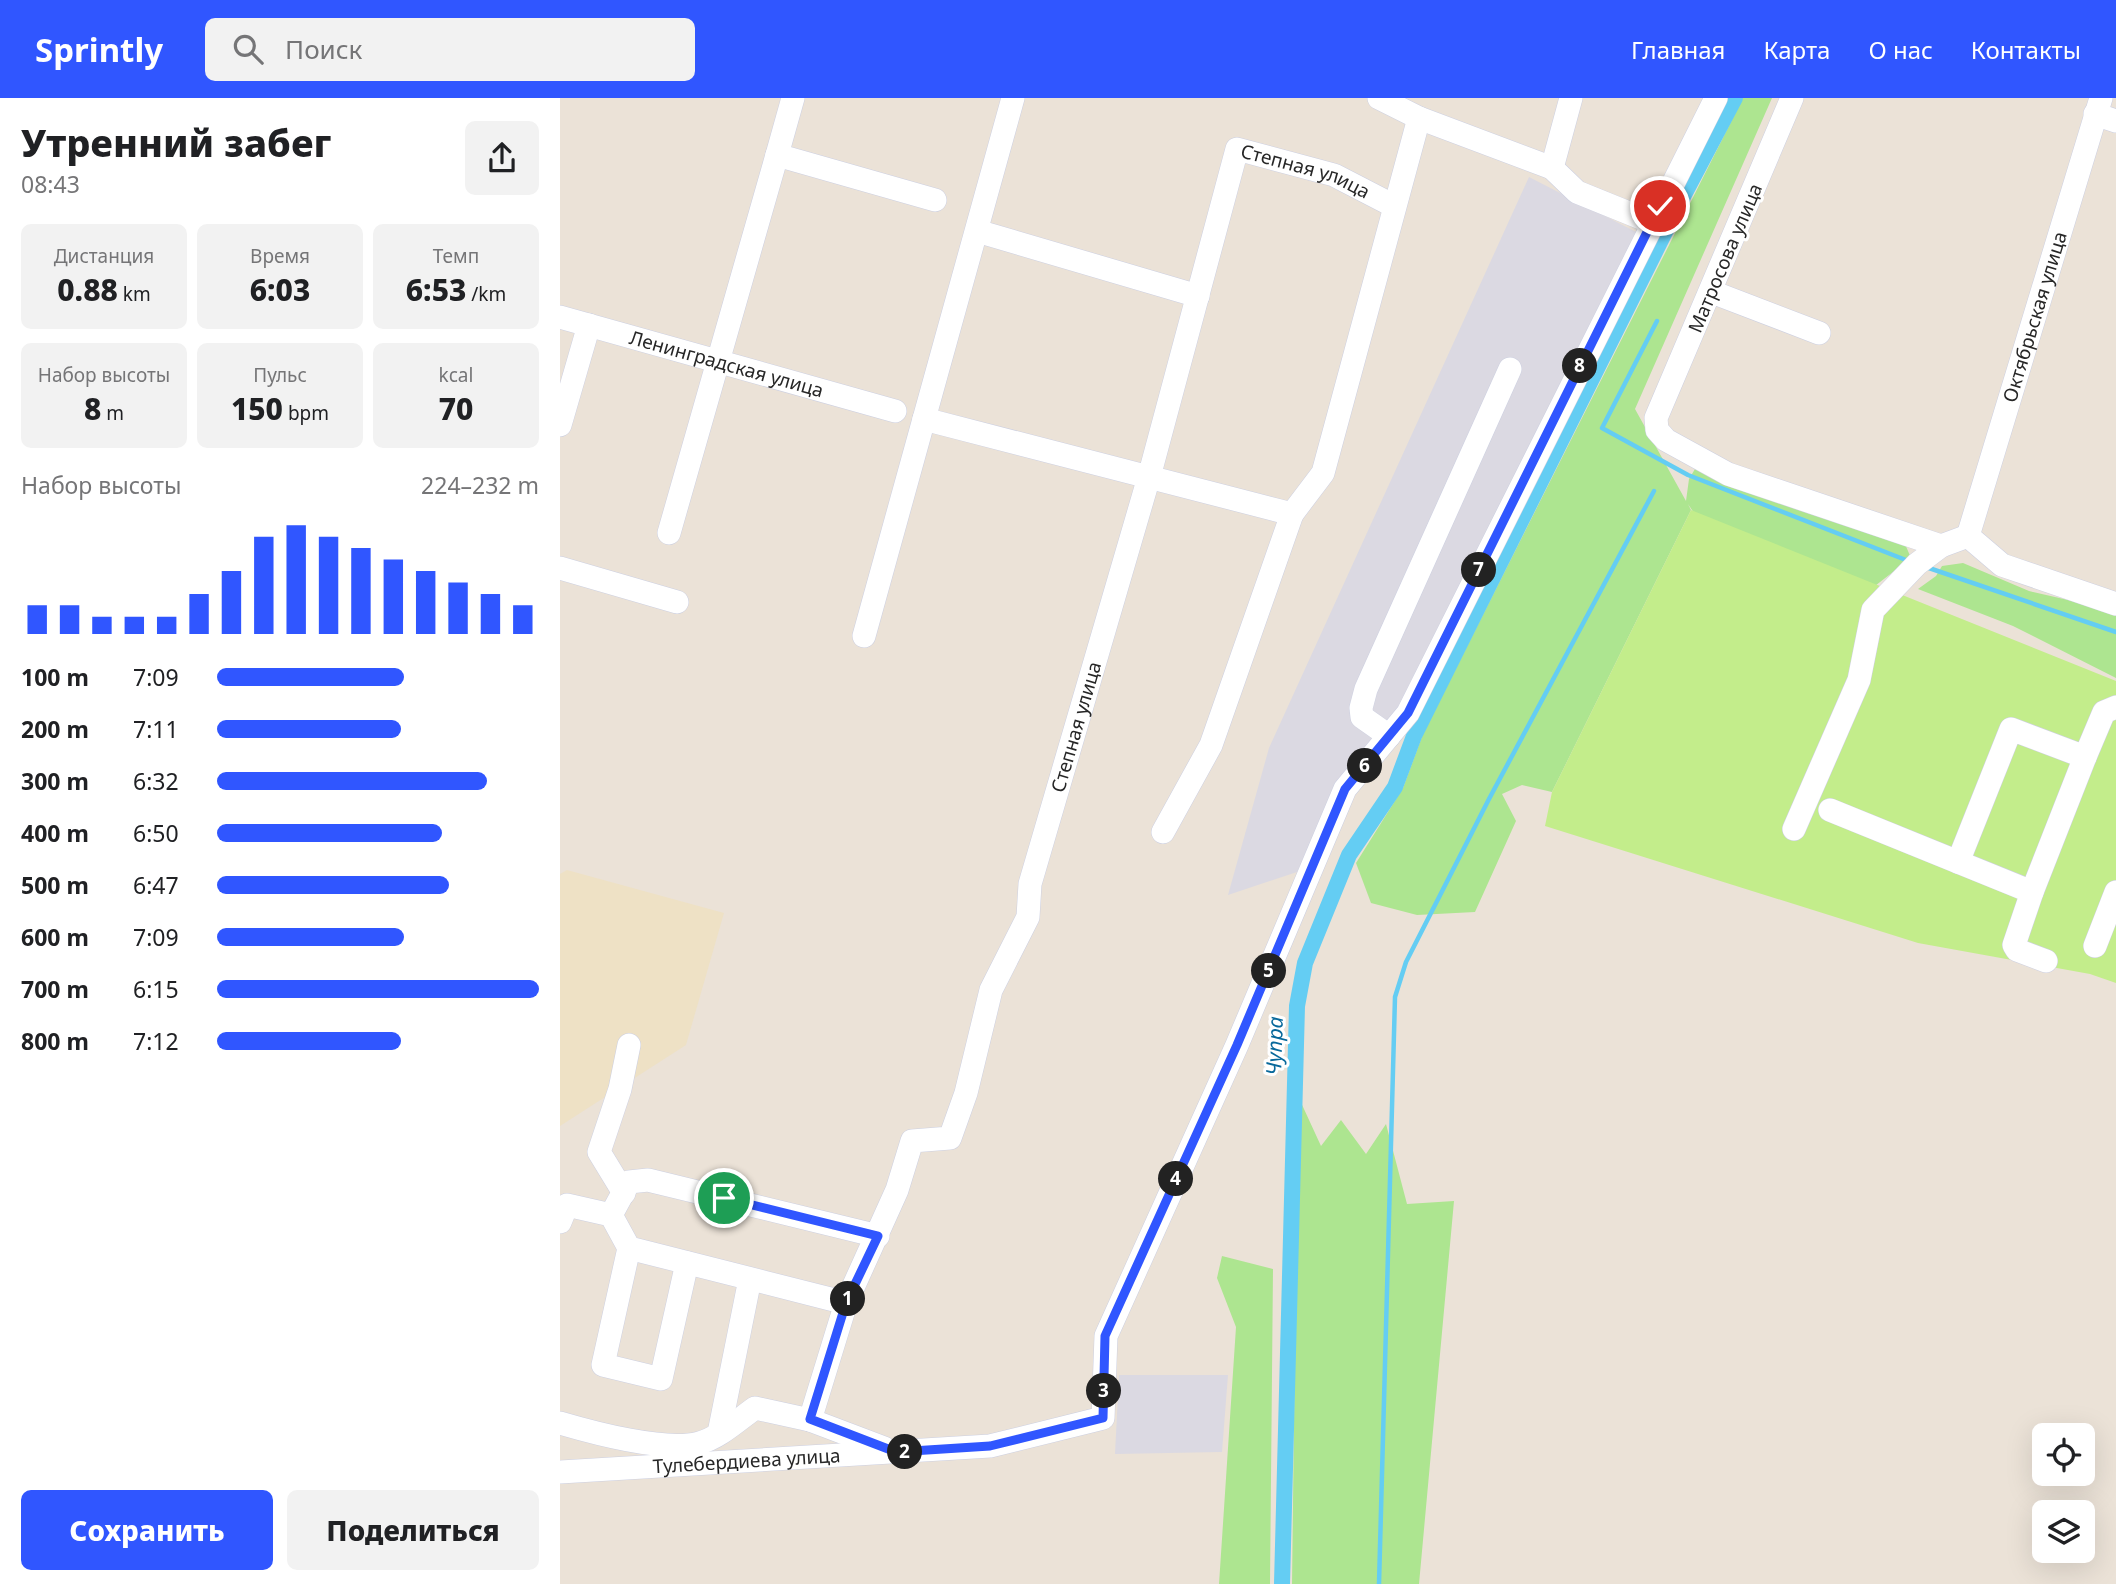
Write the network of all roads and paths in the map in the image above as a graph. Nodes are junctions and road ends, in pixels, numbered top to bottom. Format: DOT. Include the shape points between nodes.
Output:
graph roads {
  1 [pos="793,98"];
  2 [pos="1013,98"];
  3 [pos="1379,98"];
  4 [pos="1571,98"];
  5 [pos="1716,98"];
  6 [pos="1792,98"];
  7 [pos="2104,111"];
  8 [pos="1419,118"];
  9 [pos="777,155"];
  10 [pos="1552,168"];
  11 [pos="935,200"];
  12 [pos="1395,206"];
  13 [pos="1651,222"];
  14 [pos="977,231"];
  15 [pos="1712,292"];
  16 [pos="1198,296"];
  17 [pos="560,317"];
  18 [pos="589,326"];
  19 [pos="1819,334"];
  20 [pos="718,361"];
  21 [pos="1510,369"];
  22 [pos="895,411"];
  23 [pos="924,419"];
  24 [pos="560,425"];
  25 [pos="1149,477"];
  26 [pos="1292,514"];
  27 [pos="669,533"];
  28 [pos="1968,536"];
  29 [pos="1941,546"];
  30 [pos="560,568"];
  31 [pos="677,602"];
  32 [pos="2116,604"];
  33 [pos="864,636"];
  34 [pos="2116,708"];
  35 [pos="1389,736"];
  36 [pos="2085,757"];
  37 [pos="1830,810"];
  38 [pos="1794,830"];
  39 [pos="1163,832"];
  40 [pos="1958,862"];
  41 [pos="2032,892"];
  42 [pos="2116,892"];
  43 [pos="2095,946"];
  44 [pos="2046,961"];
  45 [pos="629,1045"];
  46 [pos="624,1193"];
  47 [pos="611,1215"];
  48 [pos="560,1222"];
  49 [pos="878,1236"];
  50 [pos="629,1248"];
  51 [pos="687,1263"];
  52 [pos="750,1279"];
  53 [pos="846,1303"];
  54 [pos="810,1419"];
  55 [pos="560,1423"];
  56 [pos="719,1433"];
  57 [pos="896,1452"];
  58 [pos="560,1472"];
  1 -- 9 [label="street"];
  2 -- 14 [label="street"];
  3 -- 8 [label="street"];
  4 -- 10 [label="street"];
  5 -- 13 [label="street, Тулебердиева улица"];
  6 -- 15 [label="street, Матросова улица"];
  7 -- 28 [label="street, Октябрьская улица"];
  8 -- 10 [label="street"];
  8 -- 12 [label="street"];
  9 -- 11 [label="street"];
  9 -- 20 [label="street"];
  10 -- 13 [label="street" via="1577,192"];
  12 -- 16 [label="street, Степная улица" via="1334,175 1237,149"];
  12 -- 26 [label="street" via="1323,473"];
  13 -- 35 [label="street, Тулебердиева улица" via="1408,713"];
  14 -- 16 [label="street"];
  14 -- 23 [label="street"];
  15 -- 19 [label="street"];
  15 -- 29 [label="street, Матросова улица" via="1656,418 1657,430 1666,440 1728,474"];
  16 -- 25 [label="street, Степная улица"];
  17 -- 18 [label="street, Ленинградская улица"];
  18 -- 20 [label="street, Ленинградская улица"];
  18 -- 24 [label="street"];
  20 -- 22 [label="street, Ленинградская улица"];
  20 -- 27 [label="street"];
  21 -- 35 [label="street" via="1366,689 1362,717"];
  23 -- 25 [label="street"];
  23 -- 33 [label="street"];
  25 -- 26 [label="street"];
  25 -- 49 [label="street, Степная улица" via="1030,884 1028,916 991,990 954,1127 950,1138 912,1140"];
  26 -- 39 [label="street" via="1211,746"];
  28 -- 29 [label="street"];
  28 -- 32 [label="street" via="2002,565"];
  29 -- 38 [label="street" via="1873,610 1859,680"];
  30 -- 31 [label="street"];
  34 -- 36 [label="street" via="2104,712"];
  35 -- 57 [label="street, Тулебердиева улица" via="1345,789 1237,1045 1105,1336 1103,1418 990,1446"];
  36 -- 40 [label="street" via="2011,729"];
  36 -- 41 [label="street"];
  37 -- 40 [label="street"];
  40 -- 41 [label="street"];
  41 -- 44 [label="street" via="2014,945"];
  42 -- 43 [label="street"];
  45 -- 46 [label="street" via="599,1152"];
  46 -- 47 [label="street"];
  46 -- 49 [label="street" via="629,1182 648,1180"];
  47 -- 48 [label="street" via="567,1205"];
  47 -- 50 [label="street"];
  49 -- 53 [label="street, Степная улица"];
  50 -- 51 [label="street"];
  50 -- 51 [label="street" via="603,1365 661,1379"];
  51 -- 52 [label="street"];
  52 -- 53 [label="street"];
  52 -- 56 [label="street"];
  53 -- 54 [label="street, Степная улица"];
  54 -- 56 [label="street" via="755,1408"];
  54 -- 57 [label="street"];
  55 -- 56 [label="street" via="603,1436 653,1443 699,1443"];
  57 -- 58 [label="street, Тулебердиева улица"];
}
